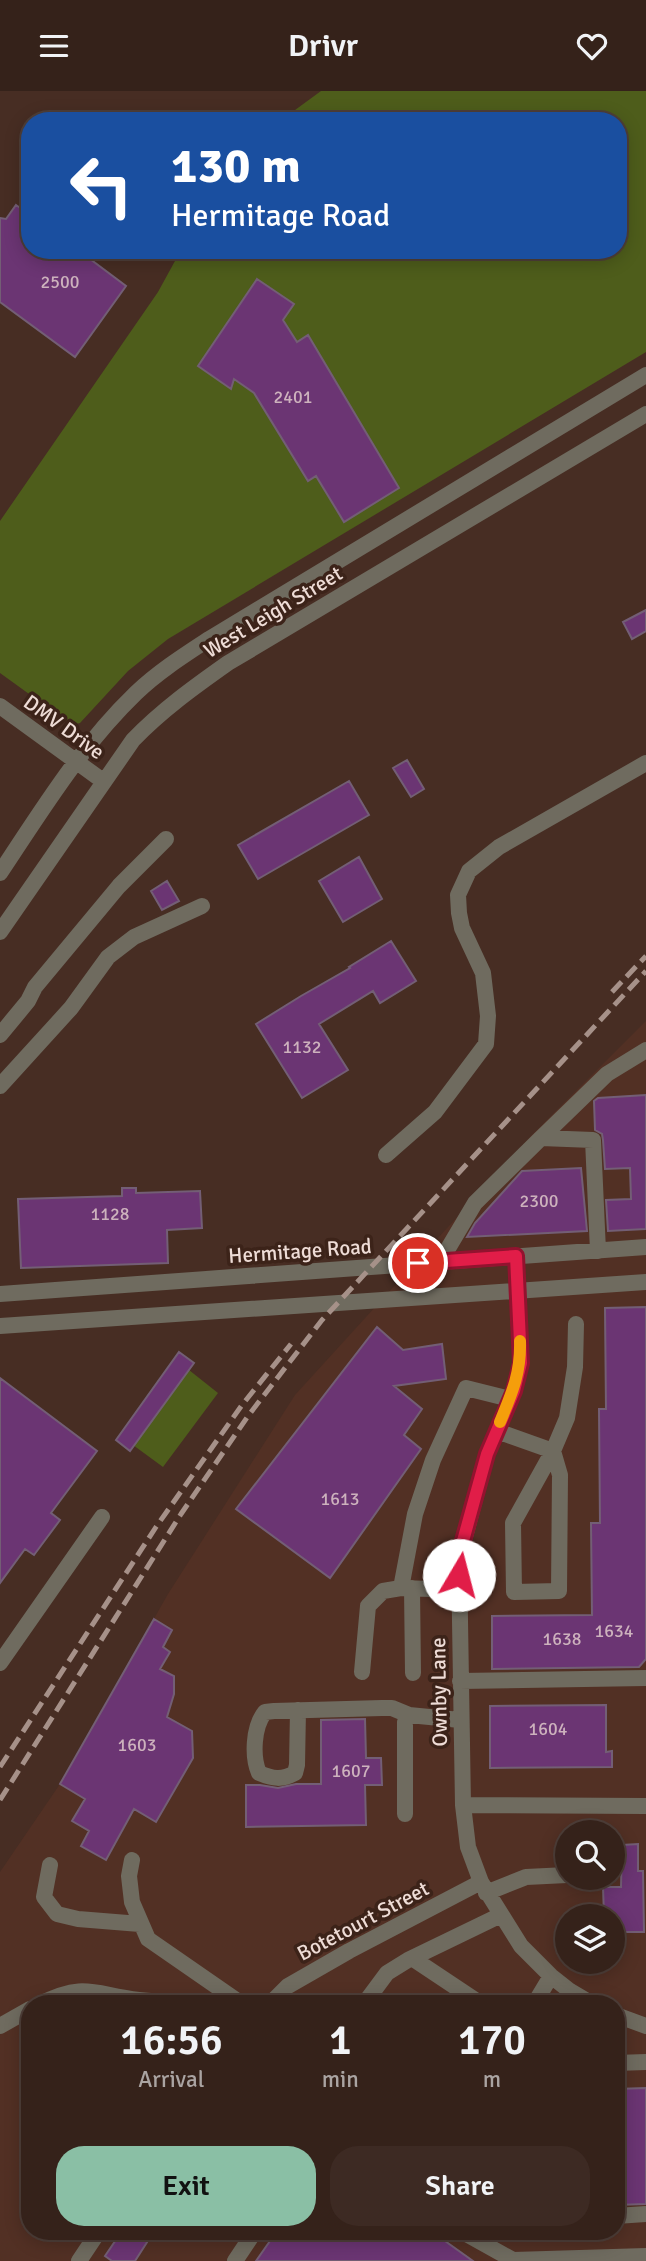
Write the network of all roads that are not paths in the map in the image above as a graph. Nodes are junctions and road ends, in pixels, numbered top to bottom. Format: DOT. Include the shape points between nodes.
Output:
graph roads {
  1 [pos="646,375"];
  2 [pos="646,414"];
  3 [pos="0,706"];
  4 [pos="75,761"];
  5 [pos="646,762"];
  6 [pos="103,781"];
  7 [pos="166,839"];
  8 [pos="0,873"];
  9 [pos="202,906"];
  10 [pos="0,932"];
  11 [pos="0,1035"];
  12 [pos="646,1050"];
  13 [pos="0,1086"];
  14 [pos="541,1138"];
  15 [pos="386,1155"];
  16 [pos="646,1247"];
  17 [pos="597,1251"];
  18 [pos="516,1256"];
  19 [pos="440,1262"];
  20 [pos="646,1282"];
  21 [pos="519,1289"];
  22 [pos="0,1294"];
  23 [pos="576,1324"];
  24 [pos="0,1326"];
  25 [pos="510,1399"];
  26 [pos="497,1431"];
  27 [pos="554,1451"];
  28 [pos="102,1517"];
  29 [pos="407,1588"];
  30 [pos="459,1590"];
  31 [pos="0,1663"];
  32 [pos="362,1672"];
  33 [pos="413,1673"];
  34 [pos="646,1678"];
  35 [pos="460,1681"];
  36 [pos="298,1710"];
  37 [pos="409,1715"];
  38 [pos="460,1720"];
  39 [pos="463,1805"];
  40 [pos="646,1806"];
  41 [pos="405,1814"];
  42 [pos="132,1860"];
  43 [pos="50,1865"];
  44 [pos="555,1876"];
  45 [pos="484,1887"];
  46 [pos="501,1915"];
  47 [pos="141,1924"];
  48 [pos="412,1958"];
  49 [pos="551,1976"];
  50 [pos="62,1995"];
  51 [pos="114,1995"];
  52 [pos="229,1995"];
  53 [pos="279,1995"];
  54 [pos="371,1995"];
  55 [pos="468,1995"];
  56 [pos="540,1995"];
  57 [pos="577,1995"];
  58 [pos="21,2014"];
  59 [pos="625,2018"];
  60 [pos="0,2026"];
  61 [pos="646,2026"];
  62 [pos="646,2062"];
  63 [pos="625,2063"];
  64 [pos="646,2214"];
  65 [pos="625,2215"];
  66 [pos="93,2240"];
  67 [pos="249,2240"];
  68 [pos="477,2240"];
  69 [pos="646,2256"];
  70 [pos="79,2261"];
  71 [pos="235,2261"];
  1 -- 4 [label="street, West Leigh Street" via="165,668 136,692"];
  2 -- 6 [label="street, West Leigh Street" via="228,663 152,720"];
  3 -- 4 [label="street, DMV Drive"];
  4 -- 6 [label="street, DMV Drive"];
  4 -- 8 [label="street, West Leigh Street"];
  5 -- 15 [label="street" via="468,871 458,895 458,913 483,973 486,1044 435,1112"];
  6 -- 10 [label="street, West Leigh Street"];
  7 -- 11 [label="street" via="119,886"];
  9 -- 13 [label="street" via="134,937 108,957 71,1008"];
  12 -- 14 [label="street" via="607,1074"];
  14 -- 17 [label="street" via="593,1140"];
  14 -- 19 [label="street" via="475,1203"];
  16 -- 17 [label="street, Hermitage Road"];
  17 -- 18 [label="street, Hermitage Road"];
  18 -- 19 [label="street, Hermitage Road"];
  18 -- 21 [label="street, Ownby Lane"];
  19 -- 22 [label="street, Hermitage Road"];
  20 -- 21 [label="street"];
  21 -- 24 [label="street"];
  21 -- 25 [label="street, Ownby Lane" via="521,1363"];
  23 -- 27 [label="street" via="573,1390"];
  25 -- 26 [label="street, Ownby Lane"];
  25 -- 29 [label="street" via="466,1388 433,1460 415,1514"];
  26 -- 27 [label="street"];
  26 -- 30 [label="street, Ownby Lane" via="458,1559"];
  27 -- 27 [label="street" via="561,1475 559,1591 514,1592 513,1523"];
  28 -- 31 [label="street"];
  29 -- 30 [label="street"];
  29 -- 32 [label="street" via="383,1591 368,1606"];
  29 -- 33 [label="street"];
  30 -- 35 [label="street, Ownby Lane"];
  34 -- 35 [label="street"];
  35 -- 38 [label="street, Ownby Lane"];
  36 -- 36 [label="street" via="265,1712 260,1718 255,1763 259,1773 272,1779 295,1773"];
  36 -- 37 [label="street" via="383,1707"];
  37 -- 38 [label="street"];
  37 -- 41 [label="street" via="405,1722"];
  38 -- 39 [label="street, Ownby Lane"];
  39 -- 40 [label="street"];
  39 -- 45 [label="street, Ownby Lane" via="468,1847"];
  42 -- 47 [label="street" via="132,1902"];
  43 -- 47 [label="street" via="44,1897 57,1914"];
  44 -- 45 [label="street, Botetourt Street"];
  45 -- 46 [label="street, Ownby Lane"];
  45 -- 53 [label="street, Botetourt Street" via="348,1951"];
  46 -- 48 [label="street"];
  46 -- 49 [label="street, Ownby Lane" via="521,1946"];
  47 -- 52 [label="street" via="148,1939"];
  48 -- 54 [label="street" via="387,1973"];
  48 -- 55 [label="street"];
  49 -- 56 [label="street"];
  49 -- 57 [label="street, Ownby Lane"];
  50 -- 51 [label="street" via="75,1990"];
  58 -- 60 [label="street"];
  59 -- 61 [label="street"];
  62 -- 63 [label="street"];
  64 -- 65 [label="street"];
  66 -- 70 [label="street"];
  67 -- 71 [label="street"];
  68 -- 69 [label="street" via="513,2260"];
}
